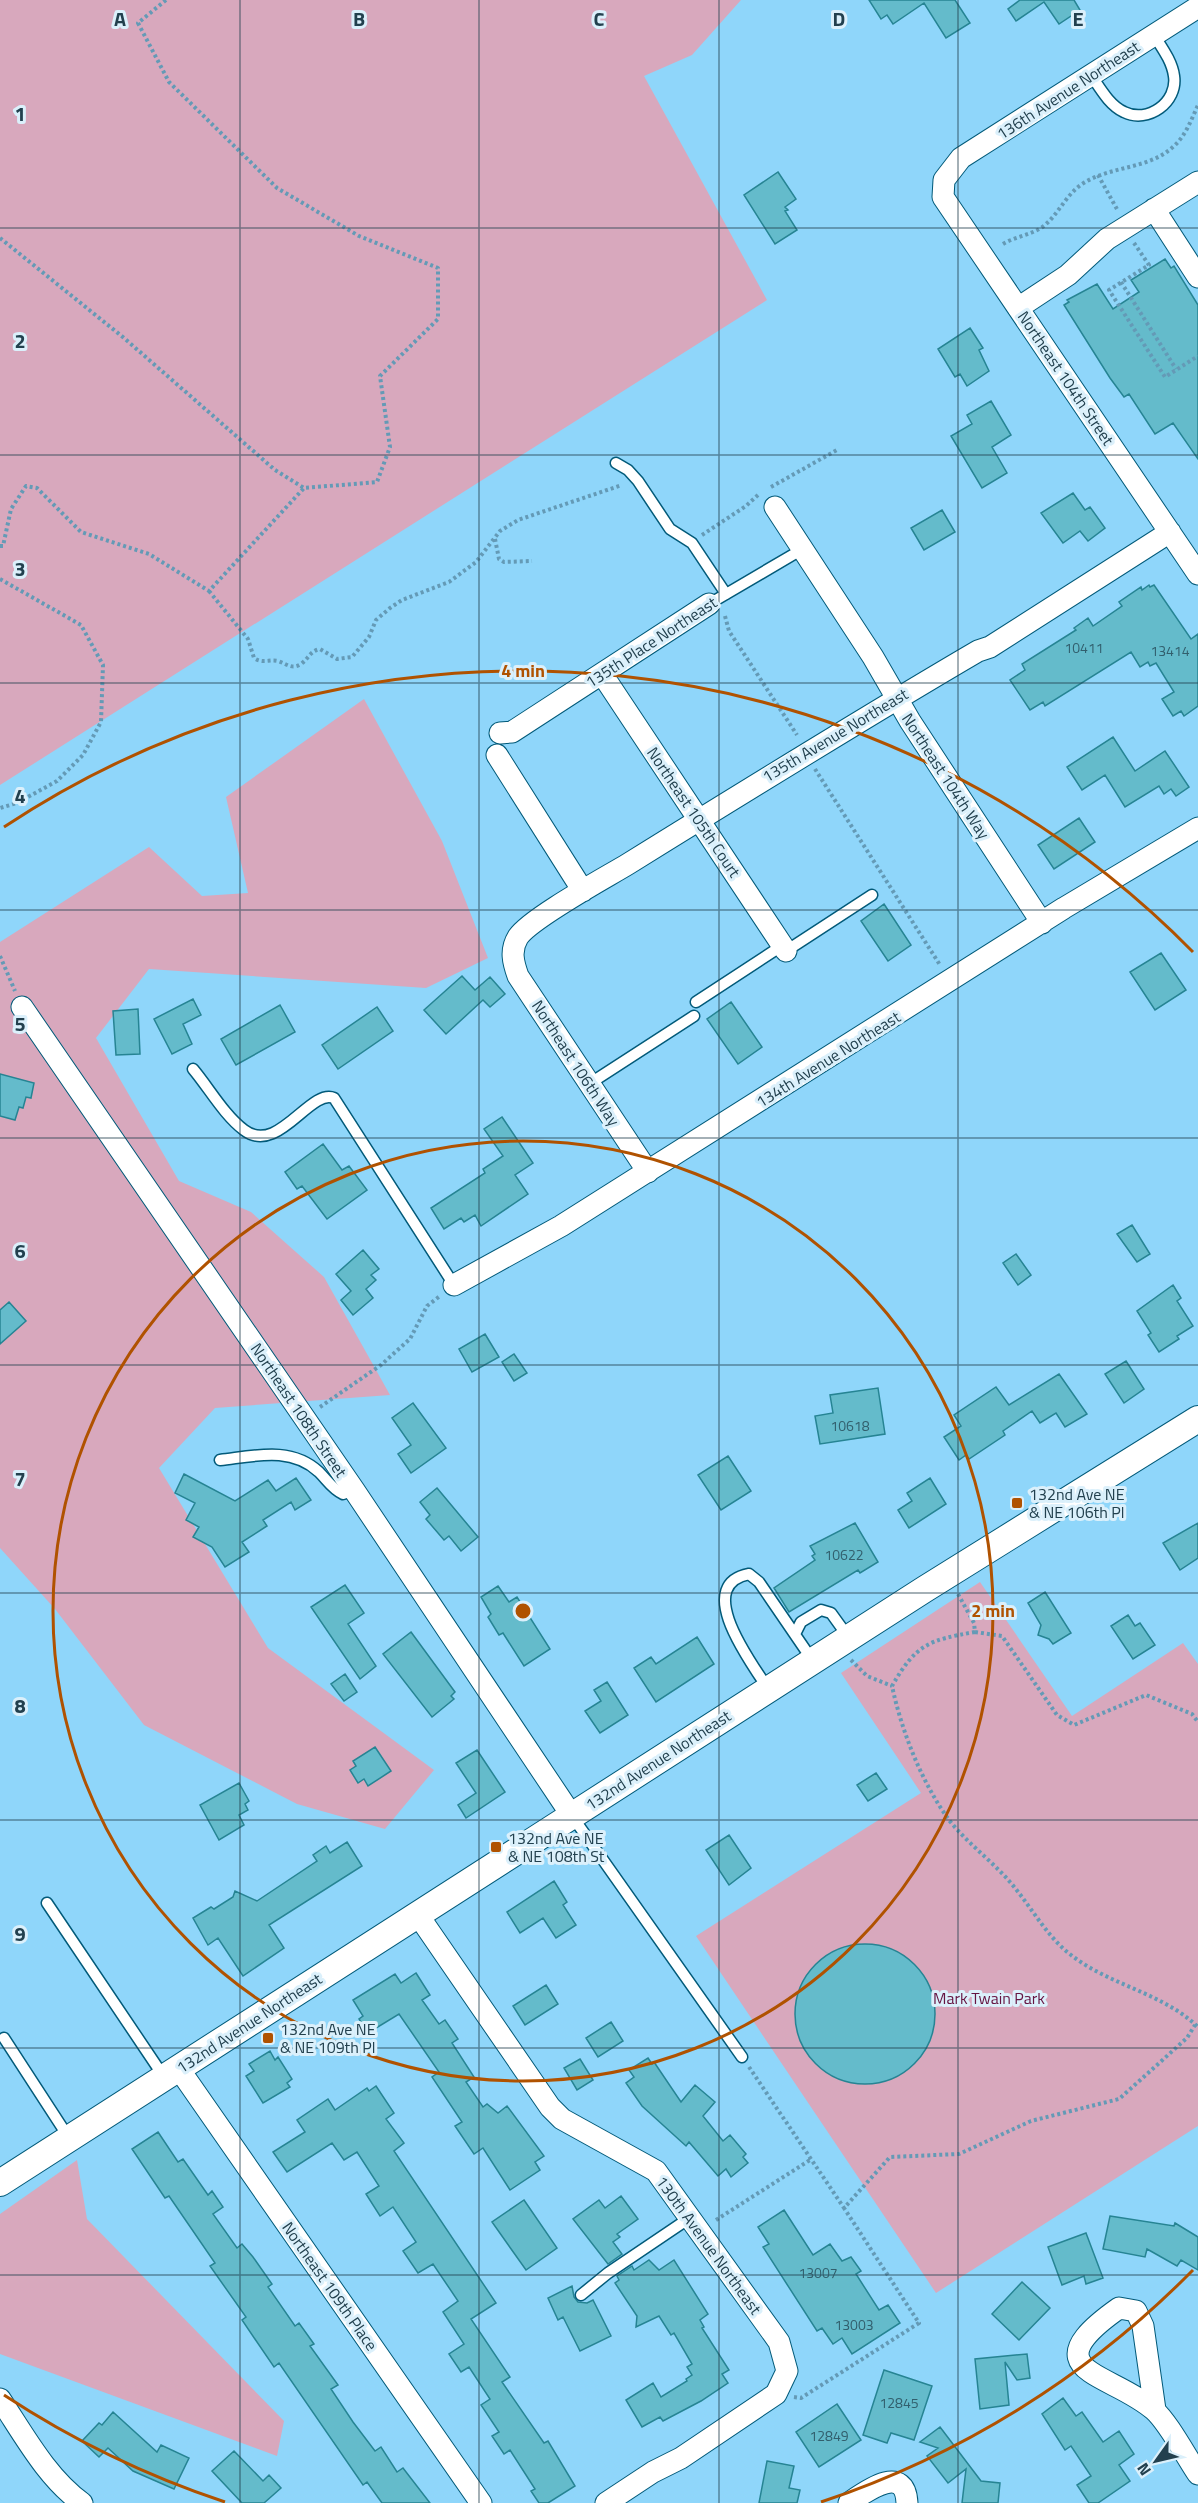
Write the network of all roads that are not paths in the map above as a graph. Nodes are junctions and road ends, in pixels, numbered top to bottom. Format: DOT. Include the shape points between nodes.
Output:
graph roads {
  1 [pos="1198,7"];
  2 [pos="1154,34"];
  3 [pos="1092,75"];
  4 [pos="944,180"];
  5 [pos="1198,182"];
  6 [pos="1154,209"];
  7 [pos="1198,277"];
  8 [pos="1018,308"];
  9 [pos="616,463"];
  10 [pos="775,507"];
  11 [pos="1170,532"];
  12 [pos="801,550"];
  13 [pos="1198,574"];
  14 [pos="718,599"];
  15 [pos="602,674"];
  16 [pos="896,698"];
  17 [pos="500,733"];
  18 [pos="497,754"];
  19 [pos="699,819"];
  20 [pos="1198,828"];
  21 [pos="583,891"];
  22 [pos="872,895"];
  23 [pos="1042,922"];
  24 [pos="785,948"];
  25 [pos="513,951"];
  26 [pos="696,1002"];
  27 [pos="22,1006"];
  28 [pos="694,1016"];
  29 [pos="193,1069"];
  30 [pos="589,1084"];
  31 [pos="648,1172"];
  32 [pos="454,1285"];
  33 [pos="1198,1419"];
  34 [pos="220,1460"];
  35 [pos="354,1490"];
  36 [pos="796,1632"];
  37 [pos="845,1641"];
  38 [pos="813,1661"];
  39 [pos="769,1690"];
  40 [pos="572,1816"];
  41 [pos="47,1903"];
  42 [pos="418,1914"];
  43 [pos="4,2038"];
  44 [pos="742,2057"];
  45 [pos="171,2073"];
  46 [pos="69,2138"];
  47 [pos="0,2183"];
  48 [pos="691,2217"];
  49 [pos="580,2295"];
  50 [pos="0,2399"];
  51 [pos="1155,2410"];
  52 [pos="1198,2474"];
  53 [pos="82,2503"];
  54 [pos="481,2503"];
  55 [pos="606,2503"];
  56 [pos="849,2503"];
  57 [pos="907,2503"];
  1 -- 2 [label="street, 136th Avenue Northeast"];
  2 -- 3 [label="street, 136th Avenue Northeast"];
  2 -- 3 [label="lane" via="1174,76 1169,98 1157,110 1143,115 1124,112 1106,97"];
  3 -- 4 [label="street, 136th Avenue Northeast" via="961,158"];
  4 -- 8 [label="street, Northeast 104th Street" via="943,197"];
  5 -- 6 [label="street"];
  6 -- 7 [label="street"];
  6 -- 8 [label="street" via="1107,239 1068,275"];
  8 -- 11 [label="street, Northeast 104th Street"];
  9 -- 14 [label="lane" via="638,481 670,529 692,543"];
  10 -- 12 [label="street, Northeast 104th Way"];
  11 -- 13 [label="street, Northeast 104th Street"];
  11 -- 16 [label="street, 135th Avenue Northeast" via="990,647"];
  12 -- 14 [label="lane, 135th Place Northeast"];
  12 -- 16 [label="street, Northeast 104th Way"];
  14 -- 15 [label="street, 135th Place Northeast"];
  15 -- 17 [label="street, 135th Place Northeast" via="512,732"];
  15 -- 19 [label="street, Northeast 105th Court"];
  16 -- 19 [label="street, 135th Avenue Northeast"];
  16 -- 23 [label="street, Northeast 104th Way"];
  18 -- 21 [label="street"];
  19 -- 21 [label="street, 135th Avenue Northeast"];
  19 -- 24 [label="street, Northeast 105th Court"];
  20 -- 23 [label="street, 134th Avenue Northeast"];
  21 -- 25 [label="street, 135th Avenue Northeast" via="530,926 518,937"];
  22 -- 24 [label="lane"];
  23 -- 31 [label="street, 134th Avenue Northeast"];
  24 -- 26 [label="lane"];
  25 -- 30 [label="street, Northeast 106th Way" via="512,962 518,976"];
  27 -- 35 [label="street, Northeast 108th Street"];
  28 -- 30 [label="lane"];
  29 -- 32 [label="lane" via="233,1119 258,1137 277,1130 324,1098 334,1098"];
  30 -- 31 [label="street, Northeast 106th Way"];
  31 -- 32 [label="street, 134th Avenue Northeast"];
  33 -- 37 [label="street, 132nd Avenue Northeast"];
  34 -- 35 [label="lane" via="273,1454 297,1458 319,1472 334,1490 343,1494"];
  35 -- 40 [label="street, Northeast 108th Street"];
  36 -- 37 [label="lane" via="801,1622 821,1610 838,1622"];
  36 -- 38 [label="lane"];
  36 -- 39 [label="lane" via="749,1574 736,1576 727,1585 724,1598 728,1619"];
  37 -- 38 [label="street, 132nd Avenue Northeast"];
  38 -- 39 [label="street, 132nd Avenue Northeast"];
  39 -- 40 [label="street, 132nd Avenue Northeast"];
  40 -- 42 [label="street, 132nd Avenue Northeast"];
  40 -- 44 [label="lane"];
  41 -- 45 [label="lane, Northeast 109th Place"];
  42 -- 45 [label="street, 132nd Avenue Northeast"];
  42 -- 48 [label="street, 130th Avenue Northeast" via="550,2107 562,2119 656,2171"];
  43 -- 46 [label="lane"];
  45 -- 46 [label="street, 132nd Avenue Northeast"];
  45 -- 54 [label="street, Northeast 109th Place"];
  46 -- 47 [label="street, 132nd Avenue Northeast"];
  48 -- 49 [label="lane"];
  48 -- 55 [label="street, 130th Avenue Northeast" via="779,2342 787,2371 776,2394"];
  50 -- 53 [label="street" via="47,2468"];
  51 -- 51 [label="street" via="1143,2326 1136,2311 1119,2308 1094,2325 1079,2343 1079,2356 1087,2370"];
  51 -- 52 [label="street"];
  56 -- 57 [label="street" via="886,2481 904,2491"];
}
